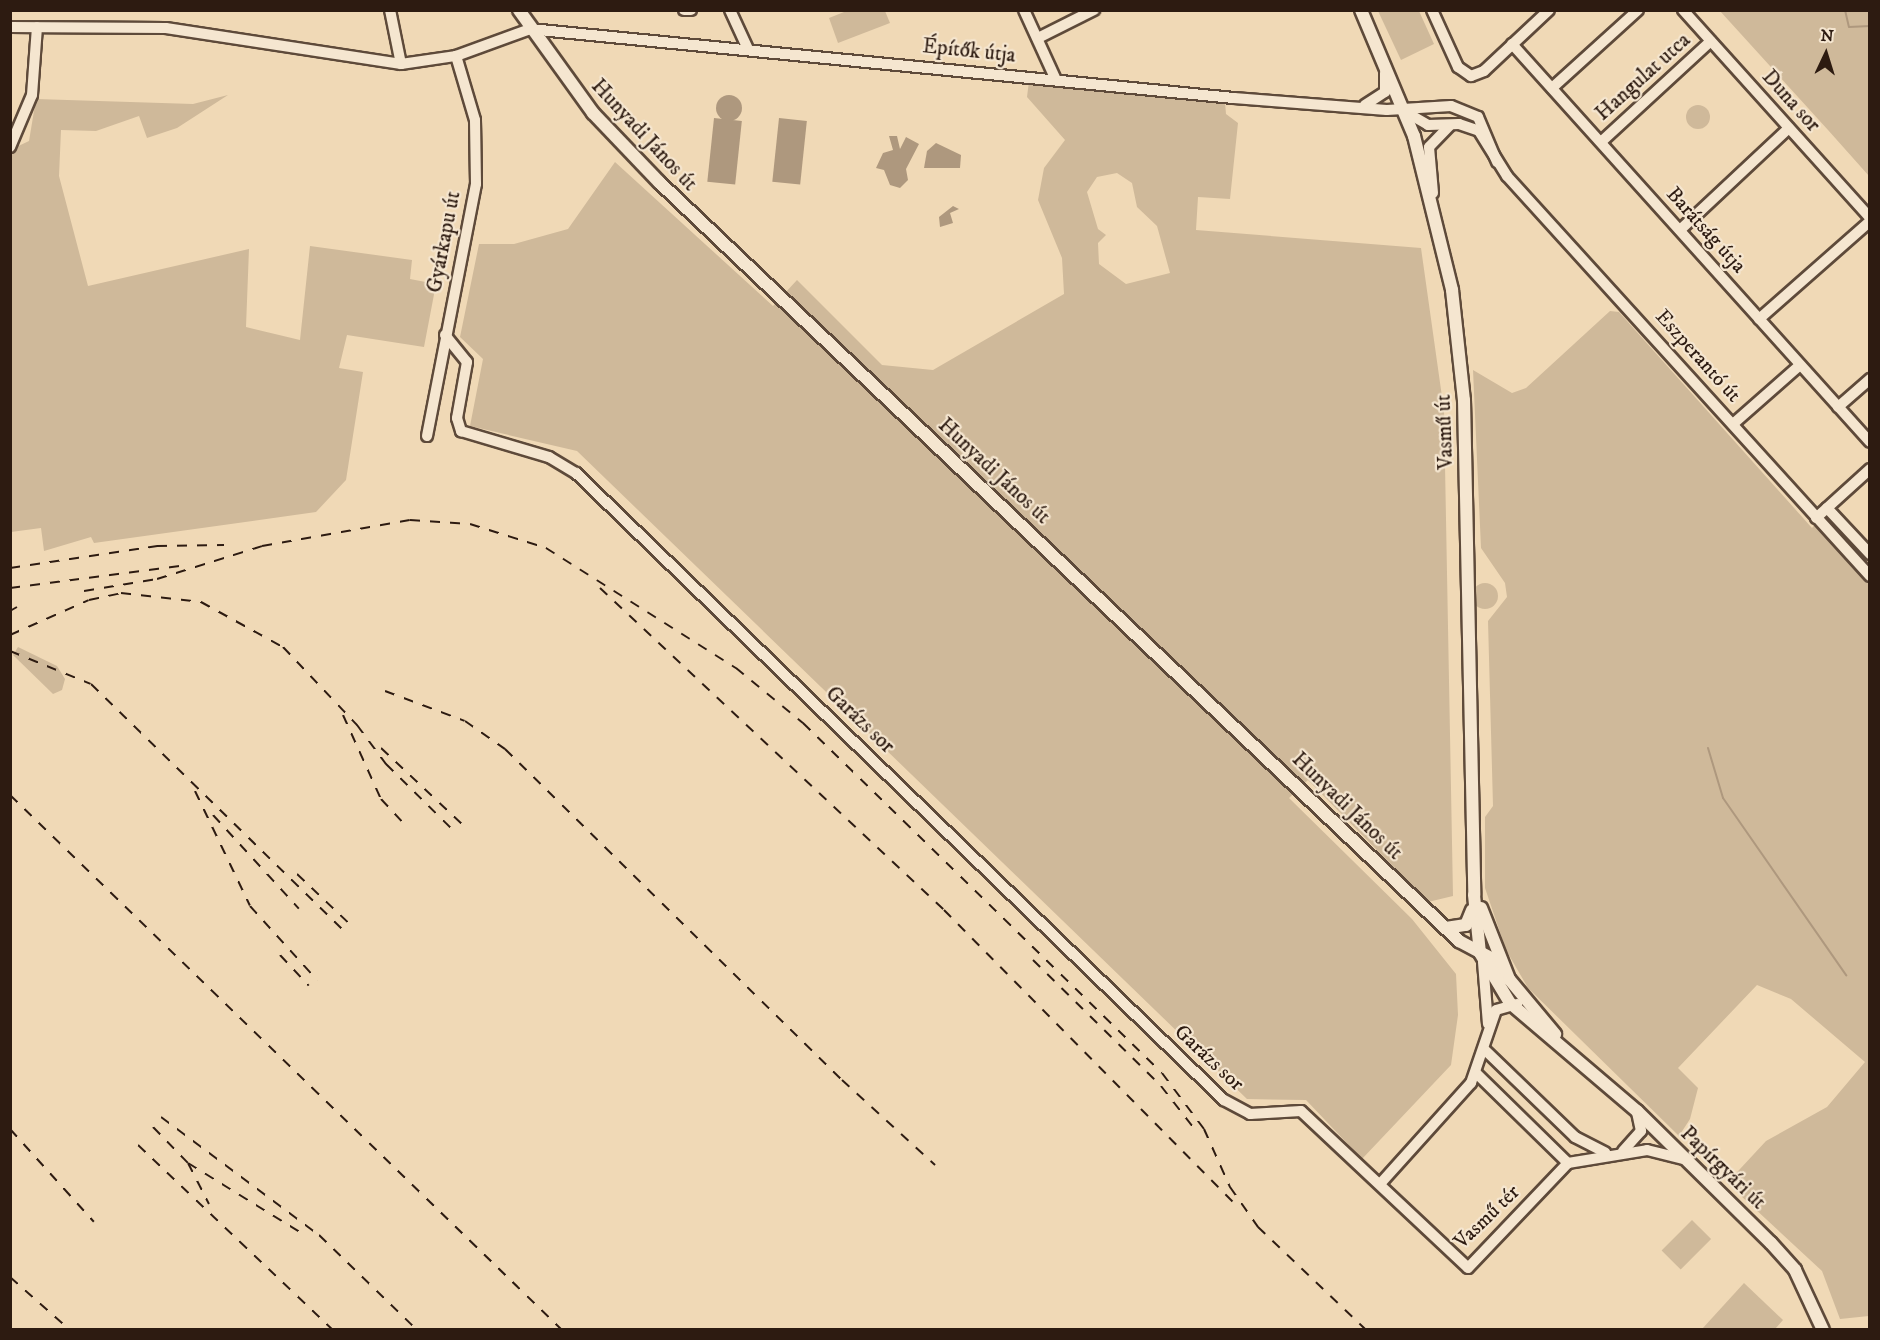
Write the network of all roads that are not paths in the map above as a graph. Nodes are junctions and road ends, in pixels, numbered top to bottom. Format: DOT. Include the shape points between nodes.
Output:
graph roads {
  1 [pos="390,10"];
  2 [pos="519,10"];
  3 [pos="684,10"];
  4 [pos="691,10"];
  5 [pos="730,10"];
  6 [pos="1024,10"];
  7 [pos="1094,10"];
  8 [pos="1361,10"];
  9 [pos="1432,10"];
  10 [pos="1549,10"];
  11 [pos="1638,10"];
  12 [pos="1683,10"];
  13 [pos="10,27"];
  14 [pos="37,27"];
  15 [pos="530,29"];
  16 [pos="1038,38"];
  17 [pos="1711,41"];
  18 [pos="1512,44"];
  19 [pos="748,49"];
  20 [pos="456,56"];
  21 [pos="401,64"];
  22 [pos="1383,64"];
  23 [pos="1056,80"];
  24 [pos="1552,88"];
  25 [pos="1353,107"];
  26 [pos="1404,111"];
  27 [pos="1450,126"];
  28 [pos="1789,128"];
  29 [pos="1601,142"];
  30 [pos="10,147"];
  31 [pos="1497,162"];
  32 [pos="1434,208"];
  33 [pos="1869,220"];
  34 [pos="1680,230"];
  35 [pos="1759,319"];
  36 [pos="445,335"];
  37 [pos="1800,365"];
  38 [pos="1869,379"];
  39 [pos="1838,407"];
  40 [pos="1733,424"];
  41 [pos="427,436"];
  42 [pos="1869,442"];
  43 [pos="1869,469"];
  44 [pos="1827,508"];
  45 [pos="1815,518"];
  46 [pos="1869,554"];
  47 [pos="1869,576"];
  48 [pos="1474,869"];
  49 [pos="1474,895"];
  50 [pos="1446,928"];
  51 [pos="1480,953"];
  52 [pos="1509,979"];
  53 [pos="1510,1004"];
  54 [pos="1545,1023"];
  55 [pos="1488,1033"];
  56 [pos="1485,1051"];
  57 [pos="1572,1053"];
  58 [pos="1476,1073"];
  59 [pos="1301,1111"];
  60 [pos="1637,1112"];
  61 [pos="1623,1151"];
  62 [pos="1608,1152"];
  63 [pos="1689,1162"];
  64 [pos="1568,1163"];
  65 [pos="1380,1184"];
  66 [pos="1822,1329"];
  1 -- 21 [label="street"];
  2 -- 15 [label="street, Hunyadi János út"];
  3 -- 4 [label="street"];
  5 -- 19 [label="street"];
  6 -- 16 [label="street"];
  7 -- 16 [label="street"];
  8 -- 22 [label="street, Vasmű út"];
  9 -- 18 [label="street" via="1458,67 1471,76"];
  10 -- 18 [label="street"];
  11 -- 24 [label="street"];
  12 -- 17 [label="street, Duna sor"];
  13 -- 14 [label="street"];
  14 -- 21 [label="street" via="177,29"];
  14 -- 30 [label="street" via="32,94"];
  15 -- 19 [label="street, Építők útja"];
  15 -- 20 [label="street"];
  15 -- 50 [label="street, Hunyadi János út" via="593,113 644,168"];
  16 -- 23 [label="street"];
  17 -- 28 [label="street, Duna sor"];
  17 -- 29 [label="street, Hangulat utca"];
  18 -- 24 [label="street, Barátság útja"];
  19 -- 23 [label="street, Építők útja"];
  20 -- 21 [label="street"];
  20 -- 36 [label="street, Gyárkapu út" via="475,120 477,155"];
  22 -- 25 [label="street" via="1386,86 1381,98"];
  22 -- 26 [label="street, Vasmű út"];
  23 -- 25 [label="street, Építők útja"];
  24 -- 29 [label="street, Barátság útja"];
  25 -- 26 [label="street, Építők útja"];
  26 -- 27 [label="street, Eszperantó út" via="1416,122"];
  26 -- 31 [label="street, Eszperantó út" via="1463,108 1487,129"];
  26 -- 32 [label="street, Vasmű út"];
  27 -- 31 [label="street, Eszperantó út" via="1479,131"];
  27 -- 32 [label="street" via="1429,147"];
  28 -- 33 [label="street, Duna sor"];
  28 -- 34 [label="street"];
  29 -- 34 [label="street, Barátság útja"];
  31 -- 40 [label="street, Eszperantó út"];
  32 -- 48 [label="street, Vasmű út" via="1452,290 1464,400"];
  33 -- 35 [label="street"];
  34 -- 35 [label="street, Barátság útja"];
  35 -- 37 [label="street, Barátság útja"];
  36 -- 41 [label="street, Gyárkapu út"];
  36 -- 59 [label="street, Garázs sor" via="467,362 457,418 461,431 472,439 549,457 576,473 1224,1100 1250,1114"];
  37 -- 39 [label="street, Barátság útja"];
  37 -- 40 [label="street"];
  38 -- 39 [label="street"];
  39 -- 42 [label="street, Barátság útja"];
  40 -- 45 [label="street, Eszperantó út"];
  43 -- 44 [label="street"];
  44 -- 45 [label="street"];
  44 -- 46 [label="street"];
  45 -- 47 [label="street, Eszperantó út"];
  48 -- 49 [label="street"];
  48 -- 52 [label="street" via="1482,917"];
  49 -- 50 [label="street" via="1466,925"];
  49 -- 51 [label="street"];
  50 -- 51 [label="street, Hunyadi János út"];
  51 -- 52 [label="street"];
  51 -- 53 [label="street"];
  51 -- 55 [label="street"];
  52 -- 54 [label="street"];
  53 -- 54 [label="street"];
  53 -- 55 [label="street" via="1496,1010"];
  53 -- 57 [label="street"];
  54 -- 57 [label="street"];
  55 -- 56 [label="street"];
  56 -- 58 [label="street"];
  56 -- 62 [label="street" via="1575,1137"];
  57 -- 60 [label="street, Papírgyári út"];
  58 -- 64 [label="street"];
  58 -- 65 [label="street" via="1455,1105"];
  59 -- 65 [label="street, Vasmű tér"];
  60 -- 61 [label="street" via="1641,1131"];
  60 -- 63 [label="street, Papírgyári út"];
  61 -- 62 [label="street"];
  61 -- 63 [label="street" via="1658,1150"];
  62 -- 64 [label="street"];
  63 -- 66 [label="street, Papírgyári út" via="1795,1270"];
  64 -- 65 [label="street, Vasmű tér" via="1468,1268"];
}
